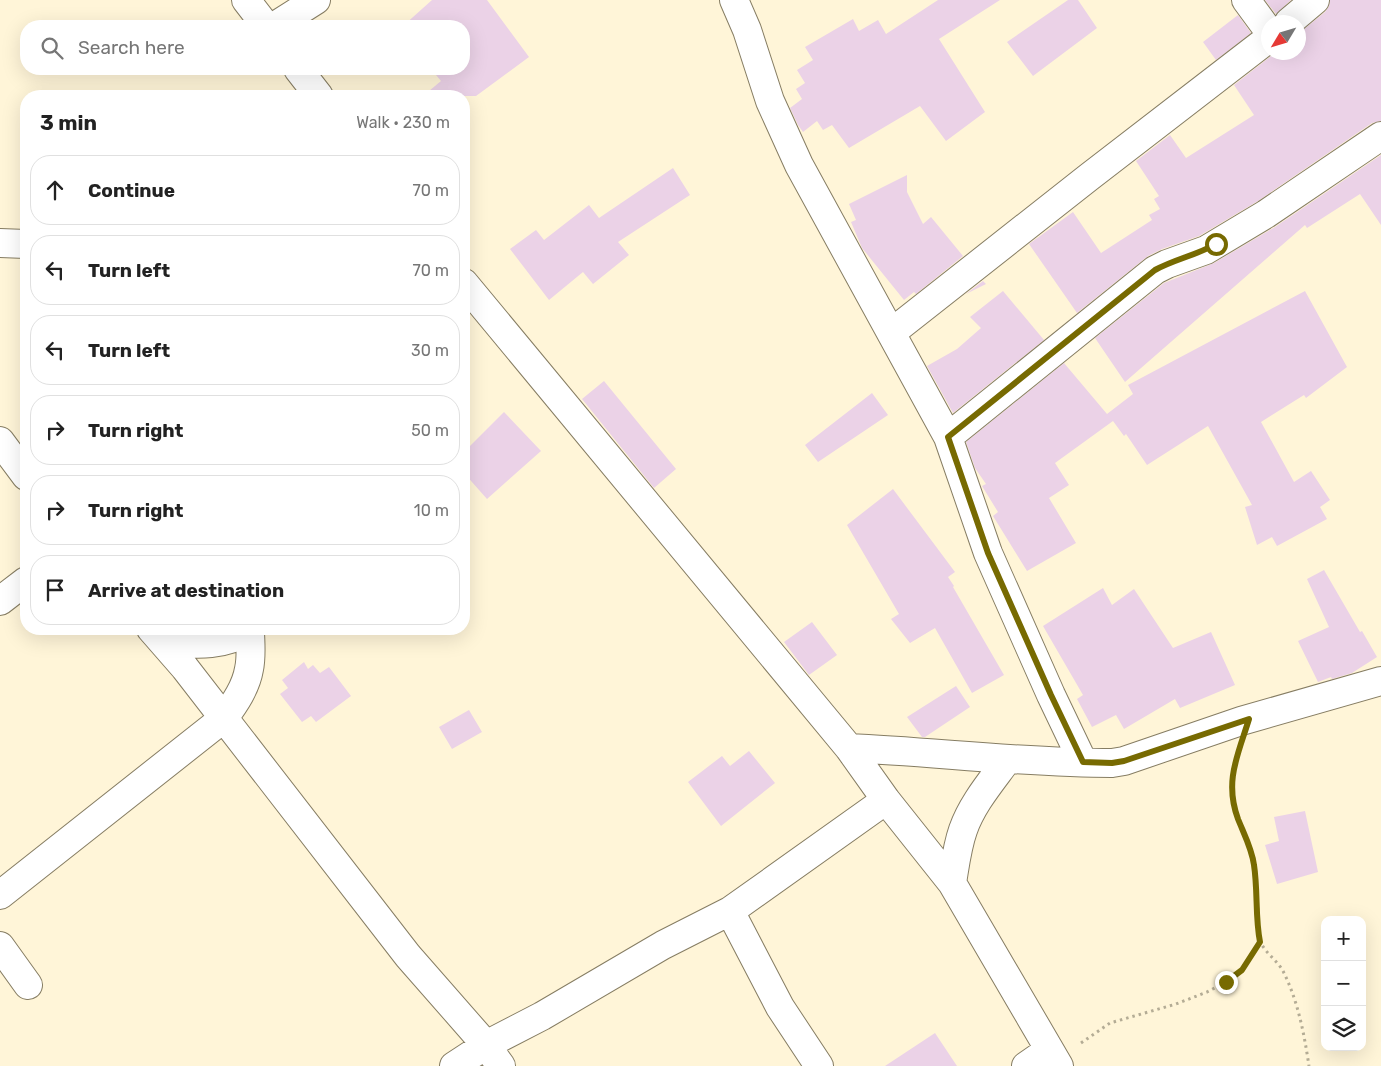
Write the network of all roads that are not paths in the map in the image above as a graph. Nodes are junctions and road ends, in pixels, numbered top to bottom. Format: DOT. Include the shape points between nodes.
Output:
graph roads {
  1 [pos="246,0"];
  2 [pos="316,0"];
  3 [pos="734,0"];
  4 [pos="1246,0"];
  5 [pos="1315,0"];
  6 [pos="1297,15"];
  7 [pos="261,20"];
  8 [pos="284,20"];
  9 [pos="1261,20"];
  10 [pos="1261,44"];
  11 [pos="302,75"];
  12 [pos="314,90"];
  13 [pos="1381,136"];
  14 [pos="0,243"];
  15 [pos="20,244"];
  16 [pos="470,290"];
  17 [pos="891,333"];
  18 [pos="948,437"];
  19 [pos="0,441"];
  20 [pos="20,468"];
  21 [pos="20,585"];
  22 [pos="0,601"];
  23 [pos="157,635"];
  24 [pos="238,635"];
  25 [pos="250,635"];
  26 [pos="1381,681"];
  27 [pos="224,718"];
  28 [pos="848,748"];
  29 [pos="1006,760"];
  30 [pos="1083,762"];
  31 [pos="886,800"];
  32 [pos="952,883"];
  33 [pos="0,895"];
  34 [pos="730,911"];
  35 [pos="0,946"];
  36 [pos="28,985"];
  37 [pos="493,1056"];
  38 [pos="1055,1059"];
  39 [pos="454,1066"];
  40 [pos="818,1066"];
  41 [pos="1026,1066"];
  1 -- 7 [label="street"];
  2 -- 8 [label="street"];
  3 -- 17 [label="street" via="770,101 799,165"];
  4 -- 9 [label="street"];
  5 -- 6 [label="street"];
  10 -- 17 [label="street"];
  11 -- 12 [label="street"];
  13 -- 18 [label="street" via="1266,214 1206,250 1155,270"];
  14 -- 15 [label="street"];
  16 -- 28 [label="street"];
  17 -- 18 [label="street"];
  18 -- 30 [label="street" via="988,553"];
  19 -- 20 [label="street"];
  21 -- 22 [label="street"];
  23 -- 24 [label="street" via="188,644 222,643"];
  23 -- 27 [label="street"];
  25 -- 27 [label="street" via="250,668 234,705"];
  26 -- 30 [label="street" via="1249,719 1124,761"];
  27 -- 33 [label="street"];
  27 -- 37 [label="street" via="408,956"];
  28 -- 29 [label="street"];
  28 -- 31 [label="street"];
  29 -- 30 [label="street"];
  29 -- 32 [label="street" via="972,810 964,828"];
  31 -- 32 [label="street"];
  31 -- 34 [label="street"];
  32 -- 38 [label="street"];
  34 -- 37 [label="street" via="663,945 542,1016"];
  34 -- 40 [label="street" via="780,1006"];
  35 -- 36 [label="street"];
  37 -- 39 [label="street"];
  38 -- 41 [label="street"];
}
